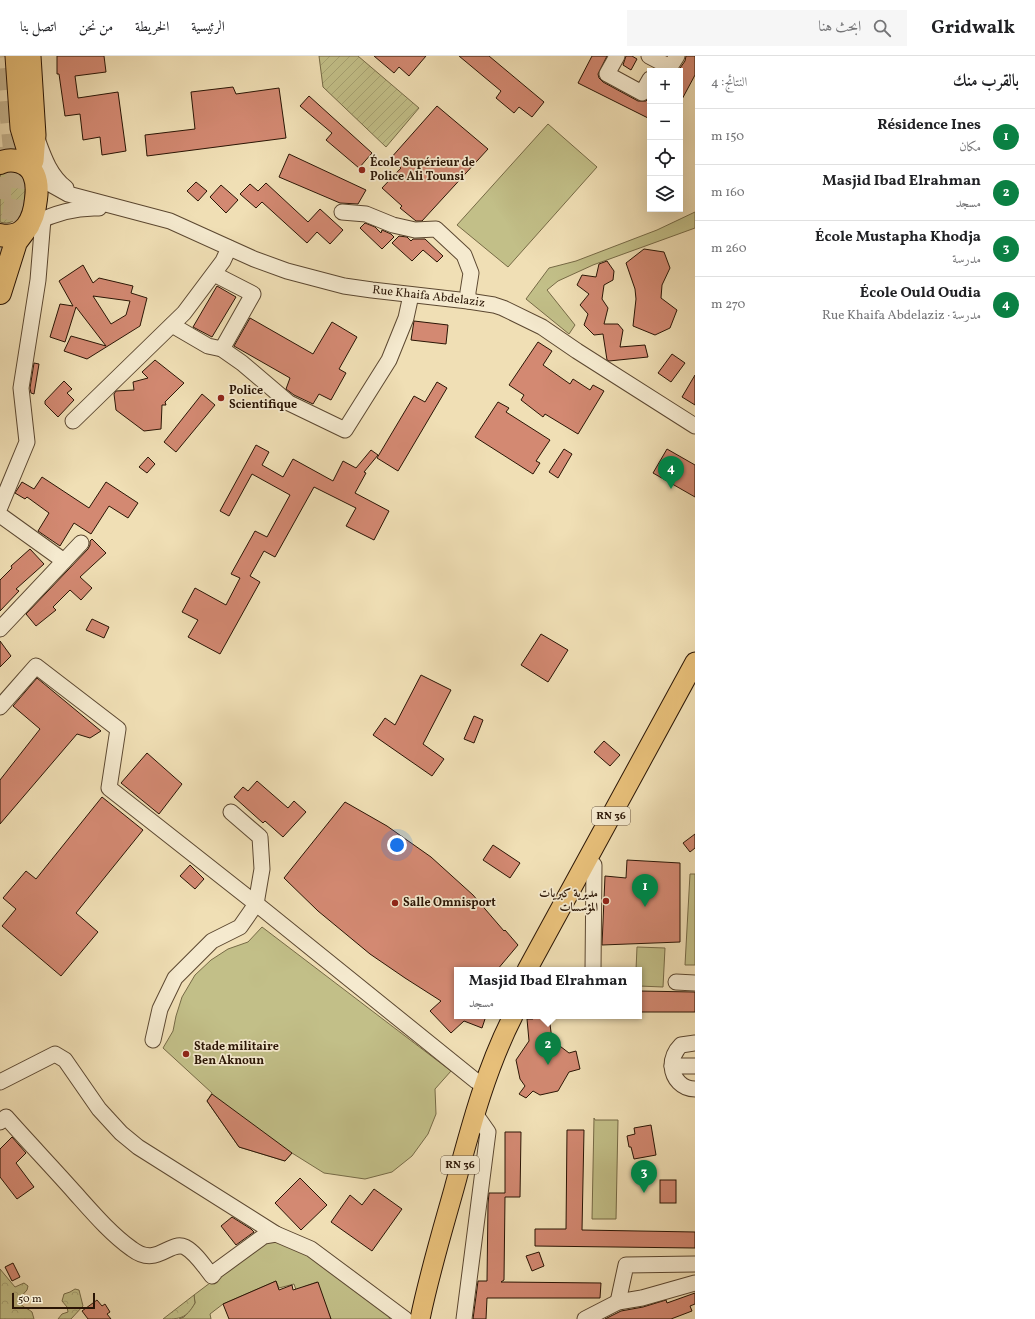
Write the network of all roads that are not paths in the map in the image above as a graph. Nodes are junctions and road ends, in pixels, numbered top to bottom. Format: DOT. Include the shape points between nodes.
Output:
graph roads {
  1 [pos="15,56"];
  2 [pos="31,56"];
  3 [pos="617,56"];
  4 [pos="677,56"];
  5 [pos="654,63"];
  6 [pos="647,84"];
  7 [pos="36,135"];
  8 [pos="0,163"];
  9 [pos="34,172"];
  10 [pos="109,205"];
  11 [pos="342,212"];
  12 [pos="141,213"];
  13 [pos="36,222"];
  14 [pos="0,235"];
  15 [pos="230,248"];
  16 [pos="214,274"];
  17 [pos="0,292"];
  18 [pos="411,295"];
  19 [pos="468,301"];
  20 [pos="172,324"];
  21 [pos="222,349"];
  22 [pos="72,421"];
  23 [pos="695,426"];
  24 [pos="0,507"];
  25 [pos="0,515"];
  26 [pos="81,543"];
  27 [pos="64,561"];
  28 [pos="0,629"];
  29 [pos="695,662"];
  30 [pos="695,684"];
  31 [pos="0,707"];
  32 [pos="231,812"];
  33 [pos="594,865"];
  34 [pos="256,904"];
  35 [pos="529,967"];
  36 [pos="538,967"];
  37 [pos="593,967"];
  38 [pos="676,982"];
  39 [pos="695,983"];
  40 [pos="503,1019"];
  41 [pos="512,1019"];
  42 [pos="153,1040"];
  43 [pos="695,1043"];
  44 [pos="672,1066"];
  45 [pos="695,1066"];
  46 [pos="476,1081"];
  47 [pos="0,1082"];
  48 [pos="695,1089"];
  49 [pos="474,1112"];
  50 [pos="0,1122"];
  51 [pos="276,1234"];
  52 [pos="695,1264"];
  53 [pos="695,1283"];
  54 [pos="618,1302"];
  55 [pos="405,1319"];
  56 [pos="413,1319"];
  57 [pos="420,1319"];
  58 [pos="464,1319"];
  59 [pos="585,1319"];
  1 -- 9 [label="main road" via="20,128"];
  2 -- 7 [label="main road"];
  3 -- 6 [label="street" via="608,74 642,93"];
  4 -- 5 [label="street" via="670,67"];
  7 -- 9 [label="main road"];
  7 -- 10 [label="street" via="50,169 60,183 73,192"];
  8 -- 9 [label="highway" via="18,161"];
  9 -- 10 [label="street" via="68,194"];
  9 -- 13 [label="highway" via="36,199 33,215"];
  10 -- 12 [label="street"];
  11 -- 19 [label="street" via="366,214 392,225 415,230 436,229 464,255 471,273"];
  12 -- 13 [label="street" via="90,208 62,212"];
  12 -- 15 [label="street, Rue Khaifa Abdelaziz" via="159,223 181,225"];
  13 -- 14 [label="highway" via="13,236"];
  13 -- 17 [label="highway" via="16,242"];
  13 -- 24 [label="street" via="38,280 21,388 27,442"];
  15 -- 16 [label="street"];
  15 -- 18 [label="street, Rue Khaifa Abdelaziz" via="273,267 309,277 351,287"];
  16 -- 20 [label="street" via="184,313"];
  16 -- 21 [label="street" via="253,294"];
  18 -- 19 [label="street, Rue Khaifa Abdelaziz"];
  18 -- 21 [label="street" via="406,318 389,360 345,430 289,404"];
  19 -- 23 [label="street, Rue Khaifa Abdelaziz" via="494,305 532,321"];
  20 -- 21 [label="street" via="208,346"];
  20 -- 22 [label="street"];
  25 -- 27 [label="street"];
  26 -- 27 [label="street"];
  27 -- 28 [label="street"];
  29 -- 35 [label="main road, RN 36"];
  30 -- 33 [label="main road, RN 36"];
  31 -- 34 [label="street" via="36,666 118,729 109,788"];
  32 -- 34 [label="street" via="260,838 262,869"];
  33 -- 36 [label="main road, RN 36"];
  33 -- 37 [label="street"];
  34 -- 42 [label="street" via="240,927 212,940 175,978 160,1009"];
  34 -- 46 [label="street"];
  38 -- 39 [label="street"];
  40 -- 46 [label="main road, RN 36"];
  41 -- 49 [label="main road, RN 36" via="487,1073"];
  43 -- 44 [label="street" via="681,1045 676,1051"];
  44 -- 45 [label="street"];
  44 -- 48 [label="street" via="676,1079 682,1086"];
  46 -- 56 [label="main road, RN 36"];
  47 -- 51 [label="street" via="55,1054 65,1060 99,1109 120,1133"];
  49 -- 57 [label="main road, RN 36"];
  49 -- 58 [label="street" via="488,1132"];
  50 -- 51 [label="street" via="6,1118 107,1228 133,1250 148,1256 156,1256 176,1246 184,1246 193,1252 212,1276 264,1236"];
  51 -- 55 [label="street" via="311,1249"];
  52 -- 54 [label="street" via="626,1265"];
  53 -- 54 [label="street"];
  54 -- 59 [label="street"];
}
